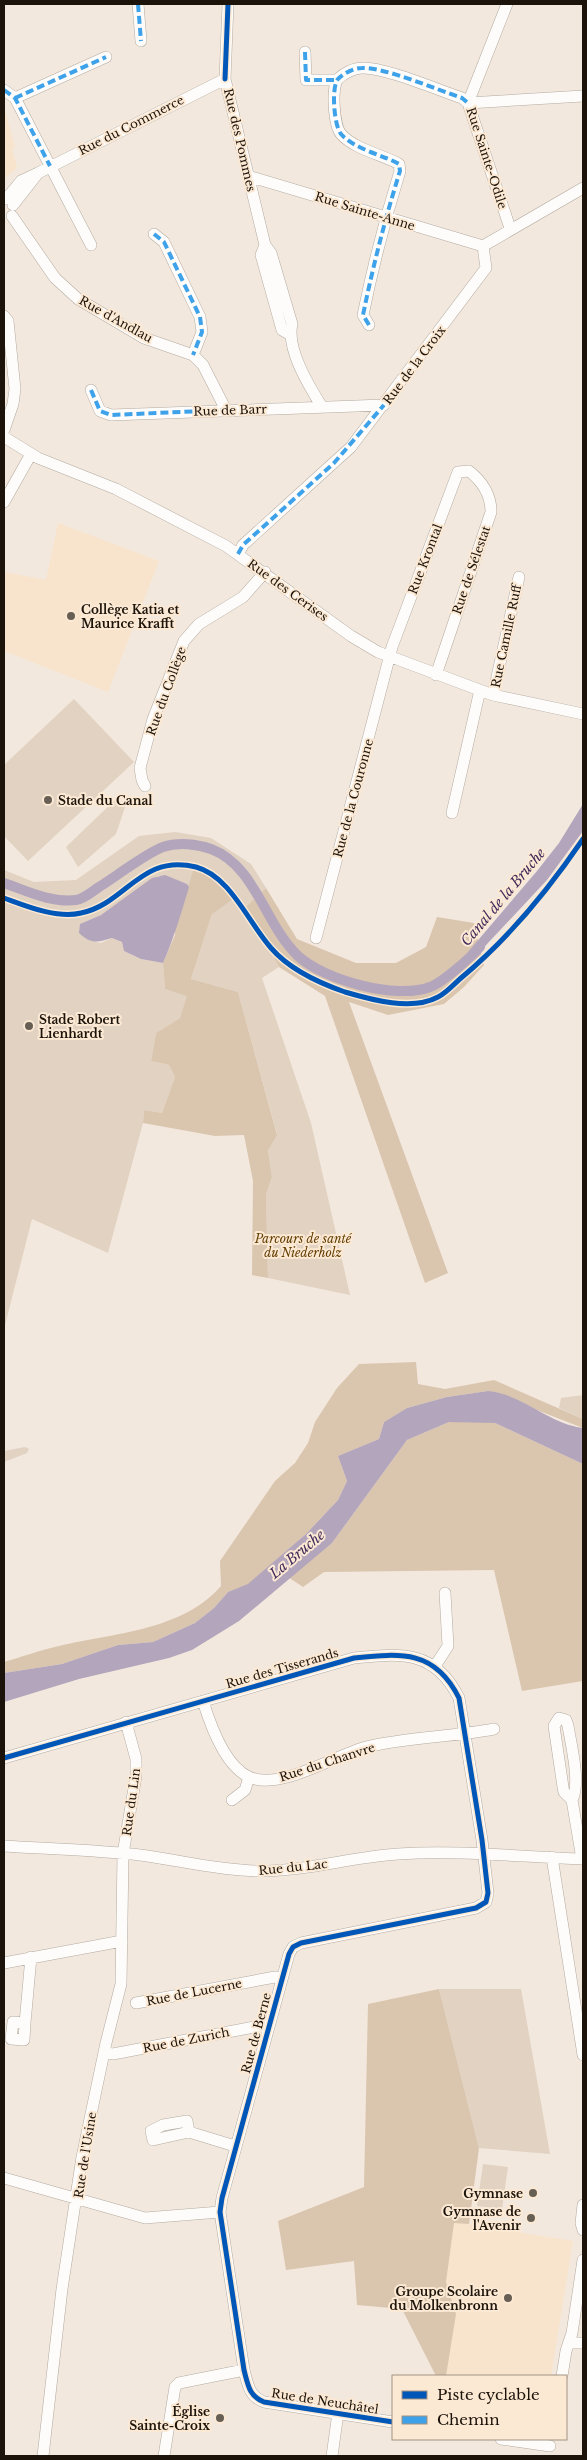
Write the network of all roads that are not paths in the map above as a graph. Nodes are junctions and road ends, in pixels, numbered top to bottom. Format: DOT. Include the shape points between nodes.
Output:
graph roads {
  1 [pos="138,4"];
  2 [pos="228,4"];
  3 [pos="507,4"];
  4 [pos="141,41"];
  5 [pos="305,52"];
  6 [pos="106,57"];
  7 [pos="225,79"];
  8 [pos="337,80"];
  9 [pos="4,90"];
  10 [pos="583,96"];
  11 [pos="15,98"];
  12 [pos="468,104"];
  13 [pos="50,166"];
  14 [pos="248,176"];
  15 [pos="583,188"];
  16 [pos="8,207"];
  17 [pos="385,218"];
  18 [pos="510,228"];
  19 [pos="154,234"];
  20 [pos="92,245"];
  21 [pos="482,246"];
  22 [pos="4,316"];
  23 [pos="369,325"];
  24 [pos="193,355"];
  25 [pos="91,390"];
  26 [pos="384,405"];
  27 [pos="322,407"];
  28 [pos="226,410"];
  29 [pos="4,430"];
  30 [pos="4,437"];
  31 [pos="31,454"];
  32 [pos="470,471"];
  33 [pos="4,502"];
  34 [pos="238,554"];
  35 [pos="265,572"];
  36 [pos="519,577"];
  37 [pos="389,657"];
  38 [pos="436,674"];
  39 [pos="480,690"];
  40 [pos="494,695"];
  41 [pos="583,714"];
  42 [pos="145,786"];
  43 [pos="452,813"];
  44 [pos="316,938"];
  45 [pos="445,1593"];
  46 [pos="435,1666"];
  47 [pos="203,1700"];
  48 [pos="126,1722"];
  49 [pos="494,1729"];
  50 [pos="465,1734"];
  51 [pos="4,1758"];
  52 [pos="249,1777"];
  53 [pos="232,1800"];
  54 [pos="572,1800"];
  55 [pos="4,1846"];
  56 [pos="484,1853"];
  57 [pos="123,1854"];
  58 [pos="552,1857"];
  59 [pos="582,1859"];
  60 [pos="122,1941"];
  61 [pos="31,1957"];
  62 [pos="4,1963"];
  63 [pos="281,1978"];
  64 [pos="136,2003"];
  65 [pos="26,2023"];
  66 [pos="268,2027"];
  67 [pos="104,2052"];
  68 [pos="583,2055"];
  69 [pos="189,2132"];
  70 [pos="235,2146"];
  71 [pos="4,2178"];
  72 [pos="78,2198"];
  73 [pos="583,2204"];
  74 [pos="220,2212"];
  75 [pos="582,2226"];
  76 [pos="583,2260"];
  77 [pos="569,2343"];
  78 [pos="583,2343"];
  79 [pos="244,2370"];
  80 [pos="562,2375"];
  81 [pos="338,2413"];
  82 [pos="392,2422"];
  83 [pos="507,2440"];
  84 [pos="549,2447"];
  85 [pos="43,2456"];
  86 [pos="164,2456"];
  87 [pos="332,2456"];
  1 -- 4 [label="street"];
  2 -- 7 [label="street, Rue des Pommes"];
  3 -- 12 [label="street, Rue Sainte-Odile"];
  5 -- 8 [label="street" via="306,80"];
  6 -- 11 [label="street"];
  7 -- 13 [label="street, Rue du Commerce"];
  7 -- 14 [label="street, Rue des Pommes"];
  8 -- 12 [label="street" via="348,71 362,68 377,70 462,98"];
  8 -- 17 [label="street" via="334,89 336,124 341,135 373,154 399,164 400,171"];
  9 -- 11 [label="street"];
  10 -- 12 [label="street"];
  11 -- 13 [label="street"];
  12 -- 18 [label="street, Rue Sainte-Odile"];
  13 -- 16 [label="street, Rue du Commerce" via="38,173"];
  13 -- 20 [label="street"];
  14 -- 17 [label="street, Rue Sainte-Anne"];
  14 -- 27 [label="street, Rue des Pommes" via="265,245 271,253 292,324 290,334 304,376"];
  15 -- 18 [label="street"];
  16 -- 24 [label="street, Rue d'Andlau" via="55,278 78,299 144,338"];
  17 -- 21 [label="street, Rue Sainte-Anne"];
  17 -- 23 [label="street" via="364,316"];
  18 -- 21 [label="street"];
  19 -- 24 [label="street" via="164,242 200,317 202,332"];
  21 -- 26 [label="street, Rue de la Croix" via="486,268"];
  22 -- 29 [label="street" via="8,321 15,389"];
  24 -- 28 [label="street" via="203,365"];
  25 -- 28 [label="street, Rue de Barr" via="100,411 111,415"];
  26 -- 27 [label="street, Rue de Barr"];
  26 -- 34 [label="street, Rue de la Croix" via="334,463 243,545"];
  27 -- 28 [label="street, Rue de Barr"];
  30 -- 31 [label="street, Rue des Cerises"];
  31 -- 33 [label="street"];
  31 -- 34 [label="street, Rue des Cerises" via="116,489"];
  32 -- 37 [label="street, Rue Krontal" via="458,472"];
  32 -- 38 [label="street, Rue de Sélestat" via="491,499 491,512"];
  34 -- 35 [label="street, Rue des Cerises"];
  35 -- 37 [label="street, Rue des Cerises" via="351,636"];
  35 -- 42 [label="street, Rue du Collège" via="242,597 199,624 184,640 153,719 140,768"];
  36 -- 40 [label="street, Rue Camille Ruff"];
  37 -- 38 [label="street, Rue des Cerises"];
  37 -- 44 [label="street, Rue de la Couronne"];
  38 -- 39 [label="street, Rue des Cerises"];
  39 -- 40 [label="street, Rue des Cerises"];
  39 -- 43 [label="street"];
  40 -- 41 [label="street, Rue des Cerises"];
  45 -- 46 [label="street" via="448,1646"];
  46 -- 47 [label="street, Rue des Tisserands" via="415,1658 398,1656 354,1658"];
  46 -- 50 [label="street, Rue des Tisserands" via="450,1680 459,1698"];
  47 -- 48 [label="street, Rue des Tisserands"];
  47 -- 52 [label="street" via="218,1741 238,1769"];
  48 -- 51 [label="street, Rue des Tisserands"];
  48 -- 57 [label="street, Rue du Lin" via="136,1759 136,1776"];
  49 -- 50 [label="street, Rue du Chanvre"];
  50 -- 52 [label="street, Rue du Chanvre" via="364,1748 279,1779"];
  50 -- 56 [label="street, Rue des Tisserands"];
  52 -- 53 [label="street" via="245,1790"];
  54 -- 54 [label="street" via="563,1787 554,1726 559,1718 566,1720 568,1726 576,1782 576,1794"];
  54 -- 59 [label="street"];
  55 -- 57 [label="street, Rue du Lac"];
  56 -- 57 [label="street, Rue du Lac" via="390,1854 267,1871"];
  56 -- 58 [label="street, Rue du Lac"];
  56 -- 63 [label="street, Rue de Berne" via="488,1893 482,1906 301,1943 288,1954"];
  57 -- 60 [label="street, Rue de l'Usine"];
  58 -- 59 [label="street, Rue du Lac"];
  58 -- 68 [label="street"];
  60 -- 61 [label="street"];
  60 -- 67 [label="street, Rue de l'Usine" via="121,1984"];
  61 -- 62 [label="street"];
  61 -- 65 [label="street"];
  63 -- 64 [label="street, Rue de Lucerne"];
  63 -- 66 [label="street, Rue de Berne"];
  66 -- 67 [label="street, Rue de Zurich" via="259,2026 112,2054"];
  66 -- 70 [label="street, Rue de Berne"];
  67 -- 72 [label="street, Rue de l'Usine" via="82,2157"];
  69 -- 70 [label="street"];
  70 -- 74 [label="street, Rue de Berne"];
  71 -- 72 [label="street"];
  72 -- 74 [label="street" via="145,2218"];
  72 -- 85 [label="street, Rue de l'Usine" via="62,2289"];
  73 -- 75 [label="street"];
  74 -- 79 [label="street, Rue de Berne"];
  76 -- 77 [label="street"];
  77 -- 78 [label="street"];
  77 -- 80 [label="street"];
  79 -- 81 [label="street, Rue de Neuchâtel" via="255,2398"];
  79 -- 86 [label="street" via="179,2383 175,2387"];
  81 -- 82 [label="street, Rue de Neuchâtel"];
  81 -- 87 [label="street"];
  83 -- 84 [label="street"];
}
